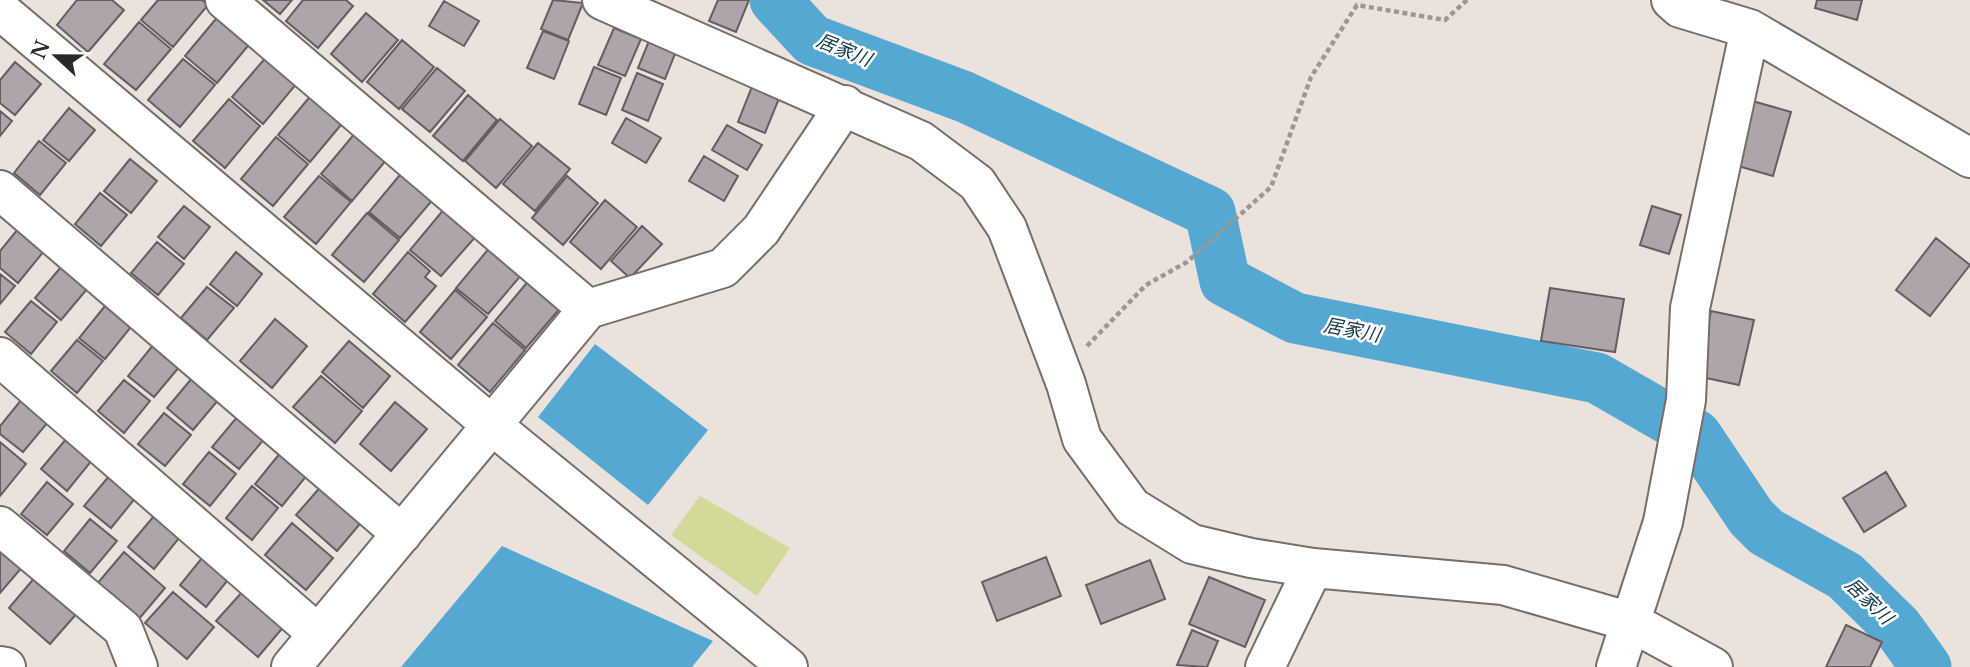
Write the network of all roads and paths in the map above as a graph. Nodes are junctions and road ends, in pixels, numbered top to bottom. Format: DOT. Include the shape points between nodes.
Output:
graph roads {
  1 [pos="225,0"];
  2 [pos="603,0"];
  3 [pos="1466,0"];
  4 [pos="1671,0"];
  5 [pos="9,15"];
  6 [pos="1751,29"];
  7 [pos="845,105"];
  8 [pos="1970,158"];
  9 [pos="0,190"];
  10 [pos="588,309"];
  11 [pos="0,357"];
  12 [pos="1066,384"];
  13 [pos="493,426"];
  14 [pos="0,526"];
  15 [pos="402,534"];
  16 [pos="1312,568"];
  17 [pos="1631,622"];
  18 [pos="318,634"];
  19 [pos="0,666"];
  20 [pos="6,667"];
  21 [pos="138,667"];
  22 [pos="291,667"];
  23 [pos="788,667"];
  24 [pos="1265,667"];
  25 [pos="1616,667"];
  26 [pos="1713,667"];
  1 -- 10 [label="street"];
  2 -- 7 [label="street"];
  3 -- 12 [label="path" via="1446,20 1357,5 1311,77 1271,187 1187,262 1146,285 1087,345"];
  4 -- 6 [label="street" via="1680,8"];
  5 -- 13 [label="street"];
  6 -- 8 [label="street"];
  6 -- 17 [label="street" via="1690,308 1686,400 1663,522"];
  7 -- 10 [label="street" via="761,230 723,268"];
  7 -- 12 [label="street" via="921,141 977,183 1007,228"];
  9 -- 15 [label="street"];
  10 -- 13 [label="street"];
  11 -- 18 [label="street"];
  12 -- 16 [label="street" via="1082,439 1132,507 1192,544"];
  13 -- 15 [label="street"];
  13 -- 23 [label="street"];
  14 -- 21 [label="street" via="123,629"];
  15 -- 18 [label="street"];
  16 -- 17 [label="street" via="1503,585"];
  16 -- 24 [label="street"];
  17 -- 25 [label="street"];
  17 -- 26 [label="street"];
  18 -- 22 [label="street"];
  19 -- 20 [label="street"];
}
